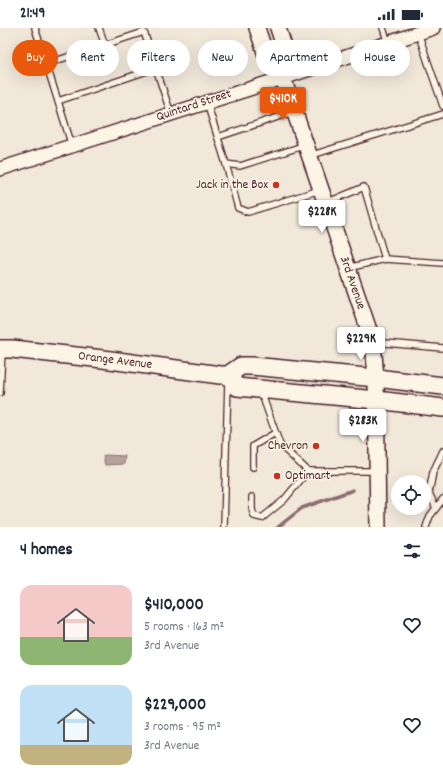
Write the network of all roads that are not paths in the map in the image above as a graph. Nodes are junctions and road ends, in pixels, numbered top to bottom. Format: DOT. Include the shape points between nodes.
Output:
graph roads {
  1 [pos="35,28"];
  2 [pos="99,28"];
  3 [pos="257,28"];
  4 [pos="278,28"];
  5 [pos="384,28"];
  6 [pos="433,28"];
  7 [pos="145,30"];
  8 [pos="418,33"];
  9 [pos="39,40"];
  10 [pos="103,40"];
  11 [pos="118,40"];
  12 [pos="148,40"];
  13 [pos="261,40"];
  14 [pos="282,40"];
  15 [pos="387,40"];
  16 [pos="397,40"];
  17 [pos="50,76"];
  18 [pos="132,76"];
  19 [pos="159,76"];
  20 [pos="277,76"];
  21 [pos="283,76"];
  22 [pos="58,101"];
  23 [pos="207,102"];
  24 [pos="443,106"];
  25 [pos="294,112"];
  26 [pos="171,114"];
  27 [pos="443,114"];
  28 [pos="218,137"];
  29 [pos="72,146"];
  30 [pos="307,151"];
  31 [pos="226,164"];
  32 [pos="0,169"];
  33 [pos="323,196"];
  34 [pos="385,259"];
  35 [pos="443,263"];
  36 [pos="347,268"];
  37 [pos="373,342"];
  38 [pos="1,348"];
  39 [pos="443,348"];
  40 [pos="228,375"];
  41 [pos="376,378"];
  42 [pos="443,386"];
  43 [pos="260,389"];
  44 [pos="0,393"];
  45 [pos="377,400"];
  46 [pos="443,408"];
  47 [pos="275,433"];
  48 [pos="443,451"];
  49 [pos="252,467"];
  50 [pos="308,471"];
  51 [pos="377,471"];
  52 [pos="252,497"];
  53 [pos="443,499"];
  54 [pos="436,508"];
  55 [pos="224,527"];
  56 [pos="378,527"];
  57 [pos="426,527"];
  1 -- 9 [label="lane"];
  2 -- 10 [label="lane"];
  3 -- 13 [label="main road, 3rd Avenue"];
  4 -- 14 [label="main road"];
  5 -- 15 [label="lane"];
  6 -- 8 [label="street, Quintard Street"];
  7 -- 11 [label="lane"];
  7 -- 12 [label="lane"];
  8 -- 16 [label="street, Quintard Street"];
  8 -- 24 [label="lane"];
  17 -- 22 [label="lane"];
  18 -- 22 [label="lane"];
  19 -- 26 [label="lane"];
  20 -- 23 [label="street, Quintard Street"];
  21 -- 25 [label="main road, 3rd Avenue"];
  22 -- 29 [label="lane"];
  23 -- 26 [label="street, Quintard Street"];
  23 -- 28 [label="lane"];
  25 -- 28 [label="lane"];
  25 -- 30 [label="main road, 3rd Avenue"];
  26 -- 29 [label="street, Quintard Street"];
  27 -- 30 [label="lane"];
  28 -- 31 [label="lane"];
  29 -- 32 [label="street, Quintard Street"];
  30 -- 31 [label="lane" via="240,166"];
  30 -- 33 [label="main road, 3rd Avenue"];
  31 -- 33 [label="lane" via="238,208 248,212"];
  33 -- 34 [label="lane" via="364,187"];
  33 -- 36 [label="main road, 3rd Avenue"];
  34 -- 35 [label="lane"];
  34 -- 36 [label="lane"];
  36 -- 37 [label="main road, 3rd Avenue"];
  37 -- 39 [label="lane"];
  37 -- 41 [label="main road, 3rd Avenue"];
  38 -- 40 [label="main road, Orange Avenue"];
  38 -- 44 [label="lane"];
  40 -- 41 [label="main road" via="241,366"];
  40 -- 43 [label="main road" via="238,387"];
  40 -- 55 [label="lane"];
  41 -- 42 [label="main road"];
  41 -- 45 [label="main road, 3rd Avenue"];
  43 -- 45 [label="main road"];
  43 -- 47 [label="lane"];
  45 -- 46 [label="main road"];
  45 -- 51 [label="main road, 3rd Avenue"];
  47 -- 49 [label="lane" via="253,446"];
  47 -- 50 [label="lane" via="280,445"];
  48 -- 54 [label="lane" via="433,472 429,493"];
  50 -- 51 [label="lane"];
  50 -- 52 [label="lane" via="284,500 262,518 254,516"];
  51 -- 56 [label="main road, 3rd Avenue"];
  53 -- 54 [label="lane"];
  54 -- 57 [label="lane"];
}
